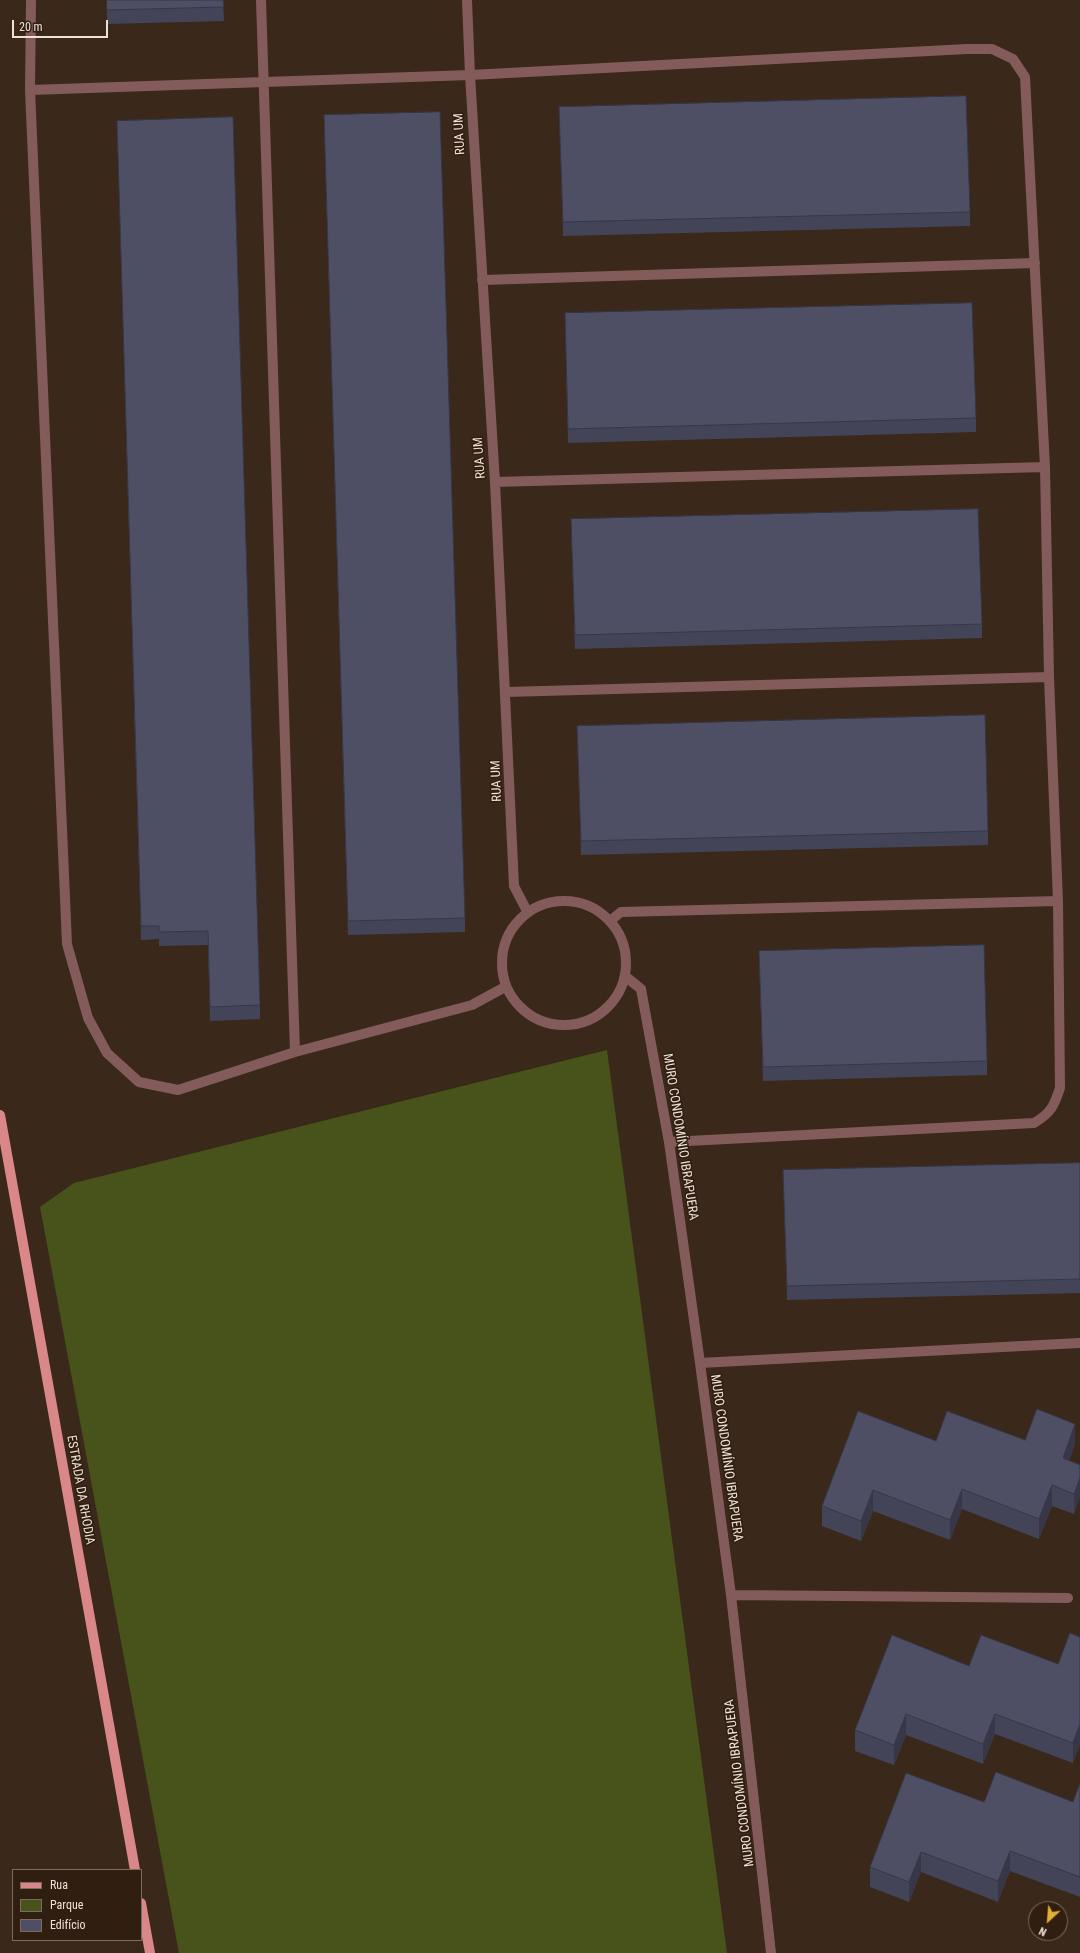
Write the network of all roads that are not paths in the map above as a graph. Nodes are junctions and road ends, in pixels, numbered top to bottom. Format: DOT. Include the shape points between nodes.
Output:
graph roads {
  1 [pos="31,0"];
  2 [pos="261,0"];
  3 [pos="467,0"];
  4 [pos="470,75"];
  5 [pos="264,82"];
  6 [pos="30,90"];
  7 [pos="1035,263"];
  8 [pos="482,280"];
  9 [pos="1045,468"];
  10 [pos="495,482"];
  11 [pos="1050,677"];
  12 [pos="506,692"];
  13 [pos="1058,901"];
  14 [pos="527,911"];
  15 [pos="610,921"];
  16 [pos="625,976"];
  17 [pos="505,987"];
  18 [pos="295,1052"];
  19 [pos="0,1115"];
  20 [pos="669,1142"];
  21 [pos="1079,1343"];
  22 [pos="700,1363"];
  23 [pos="731,1595"];
  24 [pos="1068,1598"];
  25 [pos="135,1869"];
  26 [pos="142,1909"];
  27 [pos="150,1953"];
  28 [pos="771,1953"];
  1 -- 6 [label="street"];
  2 -- 5 [label="street"];
  3 -- 4 [label="street, RUA UM"];
  4 -- 5 [label="street"];
  4 -- 7 [label="street" via="992,49 1013,59 1025,77"];
  4 -- 8 [label="street, RUA UM"];
  5 -- 6 [label="street"];
  5 -- 18 [label="street"];
  6 -- 18 [label="street" via="67,944 91,1024 107,1053 140,1082 178,1090"];
  7 -- 8 [label="street"];
  7 -- 9 [label="street"];
  8 -- 10 [label="street, RUA UM"];
  9 -- 10 [label="street"];
  9 -- 11 [label="street"];
  10 -- 12 [label="street, RUA UM"];
  11 -- 12 [label="street"];
  11 -- 13 [label="street"];
  12 -- 14 [label="street, RUA UM" via="514,886"];
  13 -- 15 [label="street" via="621,912"];
  13 -- 20 [label="street" via="1060,1088 1055,1104 1047,1115 1034,1123"];
  14 -- 15 [label="street" via="547,902 570,900 592,907"];
  14 -- 17 [label="street" via="508,932 500,960"];
  15 -- 16 [label="street" via="621,937 626,957"];
  16 -- 17 [label="street" via="616,997 601,1013 580,1024 558,1026 536,1020 518,1006"];
  16 -- 20 [label="street, MURO CONDOMÍNIO IBRAPUERA" via="641,989"];
  17 -- 18 [label="street" via="472,1005"];
  19 -- 25 [label="main road, ESTRADA DA RHODIA"];
  20 -- 22 [label="street, MURO CONDOMÍNIO IBRAPUERA"];
  21 -- 22 [label="street"];
  22 -- 23 [label="street, MURO CONDOMÍNIO IBRAPUERA"];
  23 -- 24 [label="street"];
  23 -- 28 [label="street, MURO CONDOMÍNIO IBRAPUERA"];
  26 -- 27 [label="main road"];
}
